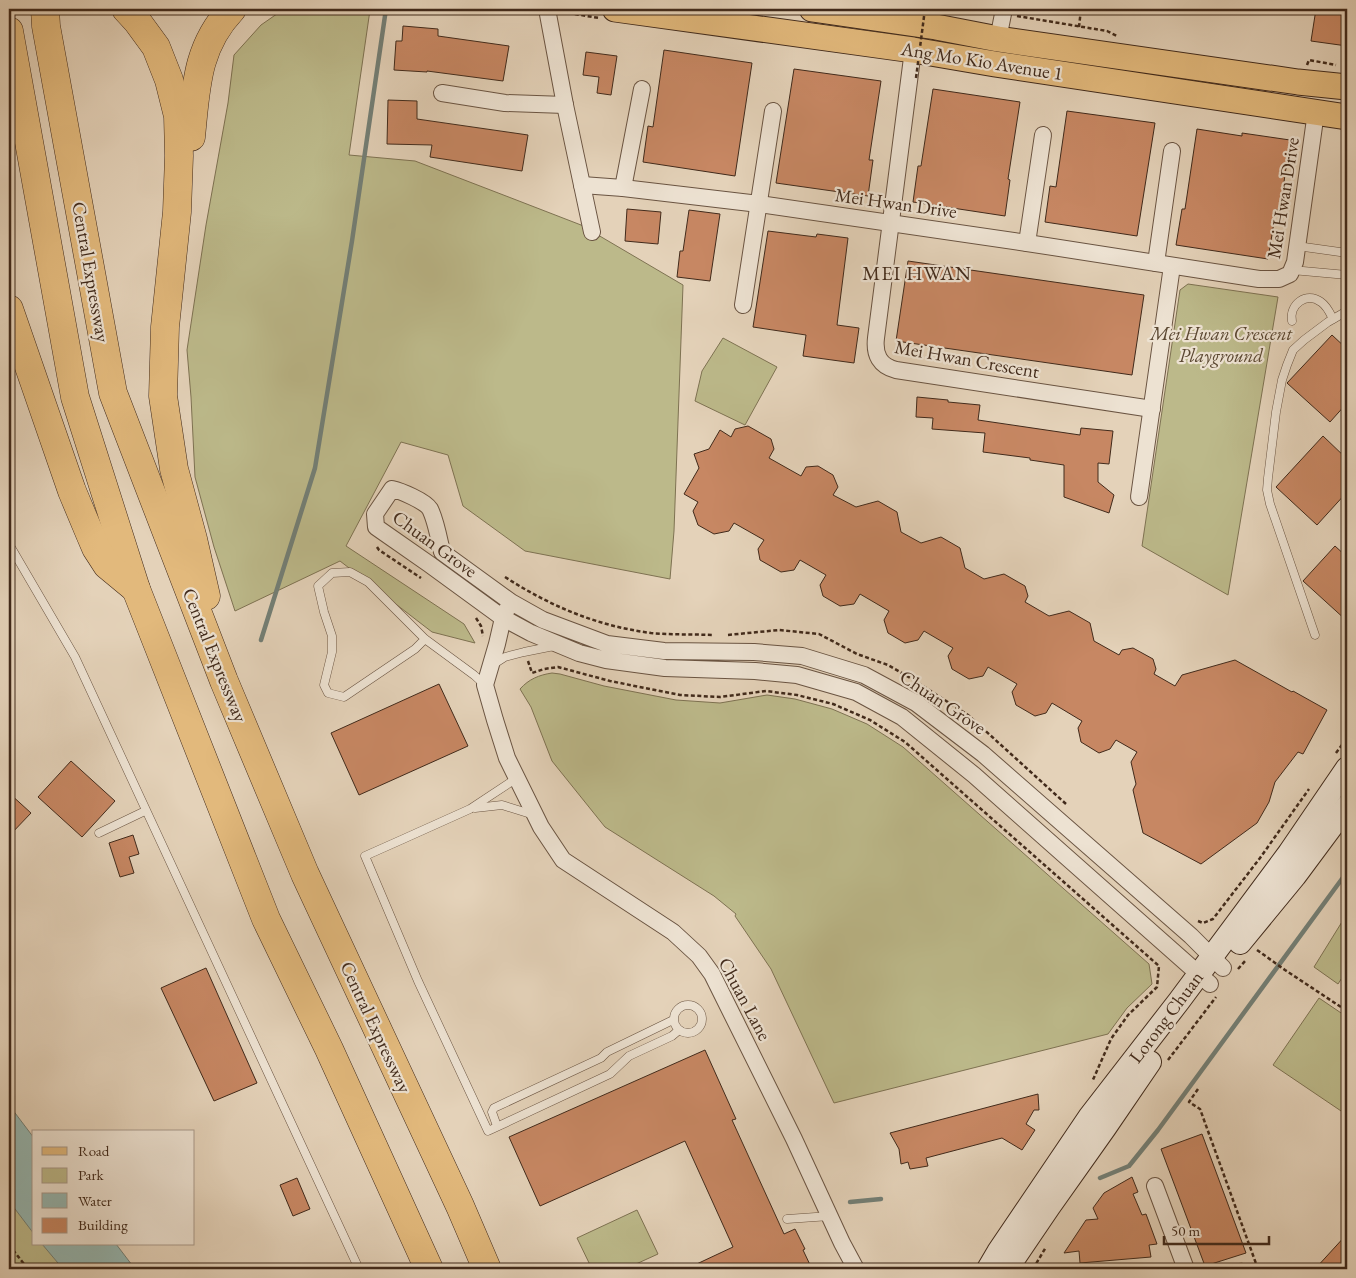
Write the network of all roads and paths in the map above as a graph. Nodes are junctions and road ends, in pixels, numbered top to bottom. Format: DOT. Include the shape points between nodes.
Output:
graph roads {
  1 [pos="126,9"];
  2 [pos="232,9"];
  3 [pos="547,9"];
  4 [pos="615,9"];
  5 [pos="812,9"];
  6 [pos="925,9"];
  7 [pos="1004,9"];
  8 [pos="1081,9"];
  9 [pos="46,17"];
  10 [pos="1078,27"];
  11 [pos="9,31"];
  12 [pos="998,39"];
  13 [pos="913,50"];
  14 [pos="912,84"];
  15 [pos="1347,86"];
  16 [pos="642,89"];
  17 [pos="442,93"];
  18 [pos="564,105"];
  19 [pos="773,111"];
  20 [pos="1316,112"];
  21 [pos="1347,117"];
  22 [pos="1043,135"];
  23 [pos="1172,151"];
  24 [pos="582,185"];
  25 [pos="623,188"];
  26 [pos="760,204"];
  27 [pos="177,212"];
  28 [pos="891,223"];
  29 [pos="592,232"];
  30 [pos="1027,243"];
  31 [pos="1297,246"];
  32 [pos="1347,253"];
  33 [pos="1164,265"];
  34 [pos="1292,270"];
  35 [pos="1347,275"];
  36 [pos="744,305"];
  37 [pos="9,309"];
  38 [pos="1347,312"];
  39 [pos="1333,319"];
  40 [pos="1292,321"];
  41 [pos="1152,409"];
  42 [pos="1139,497"];
  43 [pos="9,544"];
  44 [pos="136,589"];
  45 [pos="511,602"];
  46 [pos="503,618"];
  47 [pos="1315,635"];
  48 [pos="425,639"];
  49 [pos="561,645"];
  50 [pos="490,666"];
  51 [pos="532,673"];
  52 [pos="224,682"];
  53 [pos="485,685"];
  54 [pos="1347,768"];
  55 [pos="517,778"];
  56 [pos="1347,806"];
  57 [pos="470,809"];
  58 [pos="145,810"];
  59 [pos="535,816"];
  60 [pos="99,833"];
  61 [pos="1260,858"];
  62 [pos="1240,885"];
  63 [pos="1265,956"];
  64 [pos="1211,971"];
  65 [pos="1347,1011"];
  66 [pos="673,1020"];
  67 [pos="679,1030"];
  68 [pos="1090,1084"];
  69 [pos="1198,1089"];
  70 [pos="497,1126"];
  71 [pos="1155,1186"];
  72 [pos="830,1216"];
  73 [pos="787,1219"];
  74 [pos="9,1245"];
  75 [pos="1010,1264"];
  76 [pos="1242,1264"];
  77 [pos="1184,1266"];
  78 [pos="28,1269"];
  79 [pos="359,1269"];
  80 [pos="429,1269"];
  81 [pos="487,1269"];
  82 [pos="856,1269"];
  83 [pos="1039,1269"];
  84 [pos="1130,1269"];
  85 [pos="1243,1269"];
  86 [pos="1258,1269"];
  1 -- 27 [label="highway" via="156,47 169,80 178,116"];
  2 -- 27 [label="highway" via="221,20 207,45 197,78 189,158"];
  3 -- 18 [label="street"];
  4 -- 13 [label="main road, Ang Mo Kio Avenue 1"];
  5 -- 12 [label="main road, Ang Mo Kio Avenue 1"];
  6 -- 14 [label="path, bridge"];
  7 -- 12 [label="street"];
  8 -- 10 [label="path"];
  9 -- 52 [label="highway, Central Expressway" via="113,393"];
  11 -- 44 [label="highway, Central Expressway" via="75,397"];
  12 -- 15 [label="main road, Ang Mo Kio Avenue 1" via="1298,82"];
  13 -- 14 [label="street, Mei Hwan Crescent"];
  13 -- 20 [label="main road, Ang Mo Kio Avenue 1"];
  14 -- 28 [label="street, Mei Hwan Crescent"];
  16 -- 25 [label="street"];
  17 -- 18 [label="street" via="505,103"];
  18 -- 24 [label="street"];
  19 -- 26 [label="street"];
  20 -- 21 [label="main road, Ang Mo Kio Avenue 1"];
  20 -- 31 [label="street, Mei Hwan Drive"];
  22 -- 30 [label="street"];
  23 -- 33 [label="street"];
  24 -- 25 [label="street, Mei Hwan Drive"];
  24 -- 29 [label="street"];
  25 -- 26 [label="street, Mei Hwan Drive"];
  26 -- 28 [label="street, Mei Hwan Drive"];
  26 -- 36 [label="street"];
  27 -- 52 [label="highway" via="164,327 163,396 174,469 193,539"];
  28 -- 30 [label="street, Mei Hwan Drive"];
  28 -- 41 [label="street, Mei Hwan Crescent" via="875,343 884,366"];
  30 -- 33 [label="street, Mei Hwan Drive"];
  31 -- 32 [label="lane"];
  31 -- 34 [label="street, Mei Hwan Drive"];
  33 -- 34 [label="street, Mei Hwan Drive" via="1265,280 1283,278"];
  33 -- 41 [label="street"];
  34 -- 35 [label="lane"];
  37 -- 44 [label="highway" via="72,491 93,541 107,565"];
  38 -- 39 [label="lane"];
  39 -- 40 [label="lane" via="1323,303 1312,298 1299,301 1292,312"];
  39 -- 47 [label="lane" via="1293,350 1282,380 1267,484 1270,504"];
  41 -- 42 [label="street"];
  43 -- 58 [label="lane" via="74,657"];
  44 -- 80 [label="highway, Central Expressway" via="266,919 330,1049"];
  45 -- 46 [label="street"];
  45 -- 46 [label="street, Chuan Grove" via="442,552 429,508 406,492 392,489 375,514 376,527"];
  45 -- 64 [label="street, Chuan Grove" via="543,620 607,644 802,656 864,675 916,703 983,754 1191,936"];
  46 -- 49 [label="street, Chuan Grove"];
  46 -- 50 [label="street"];
  48 -- 48 [label="lane" via="368,582 350,572 332,573 318,586 332,636 332,652 324,685 328,693 344,697"];
  48 -- 53 [label="lane"];
  49 -- 50 [label="lane" via="505,657"];
  49 -- 64 [label="street, Chuan Grove" via="606,660 665,668 797,675 856,692 902,717"];
  50 -- 53 [label="street"];
  51 -- 68 [label="path" via="558,667 680,695 720,697 766,691 797,695 833,704 870,720 905,742 1159,966 1157,987 1128,1015 1111,1039"];
  52 -- 81 [label="highway, Central Expressway" via="305,874"];
  53 -- 55 [label="street, Chuan Lane" via="507,758"];
  54 -- 64 [label="main road, Lorong Chuan"];
  55 -- 57 [label="lane"];
  55 -- 59 [label="street, Chuan Lane"];
  56 -- 64 [label="main road, Lorong Chuan" via="1243,940"];
  57 -- 59 [label="lane" via="502,805"];
  57 -- 70 [label="lane" via="365,856 418,981 488,1131"];
  58 -- 60 [label="lane"];
  58 -- 79 [label="lane"];
  59 -- 72 [label="street, Chuan Lane" via="563,860 674,932 699,956 718,985"];
  61 -- 62 [label="path"];
  63 -- 65 [label="path"];
  64 -- 75 [label="main road, Lorong Chuan" via="1151,1061 1092,1130"];
  66 -- 67 [label="lane"];
  66 -- 67 [label="lane" via="677,1009 682,1006 694,1006 699,1010 702,1015 700,1027 695,1032"];
  66 -- 70 [label="lane" via="494,1108 492,1112"];
  67 -- 70 [label="lane" via="629,1056 610,1074"];
  69 -- 86 [label="path" via="1189,1102 1200,1109"];
  71 -- 77 [label="street"];
  72 -- 73 [label="lane"];
  72 -- 82 [label="street, Chuan Lane"];
  74 -- 78 [label="path"];
  75 -- 83 [label="path"];
  76 -- 85 [label="path"];
  77 -- 84 [label="path"];
}
